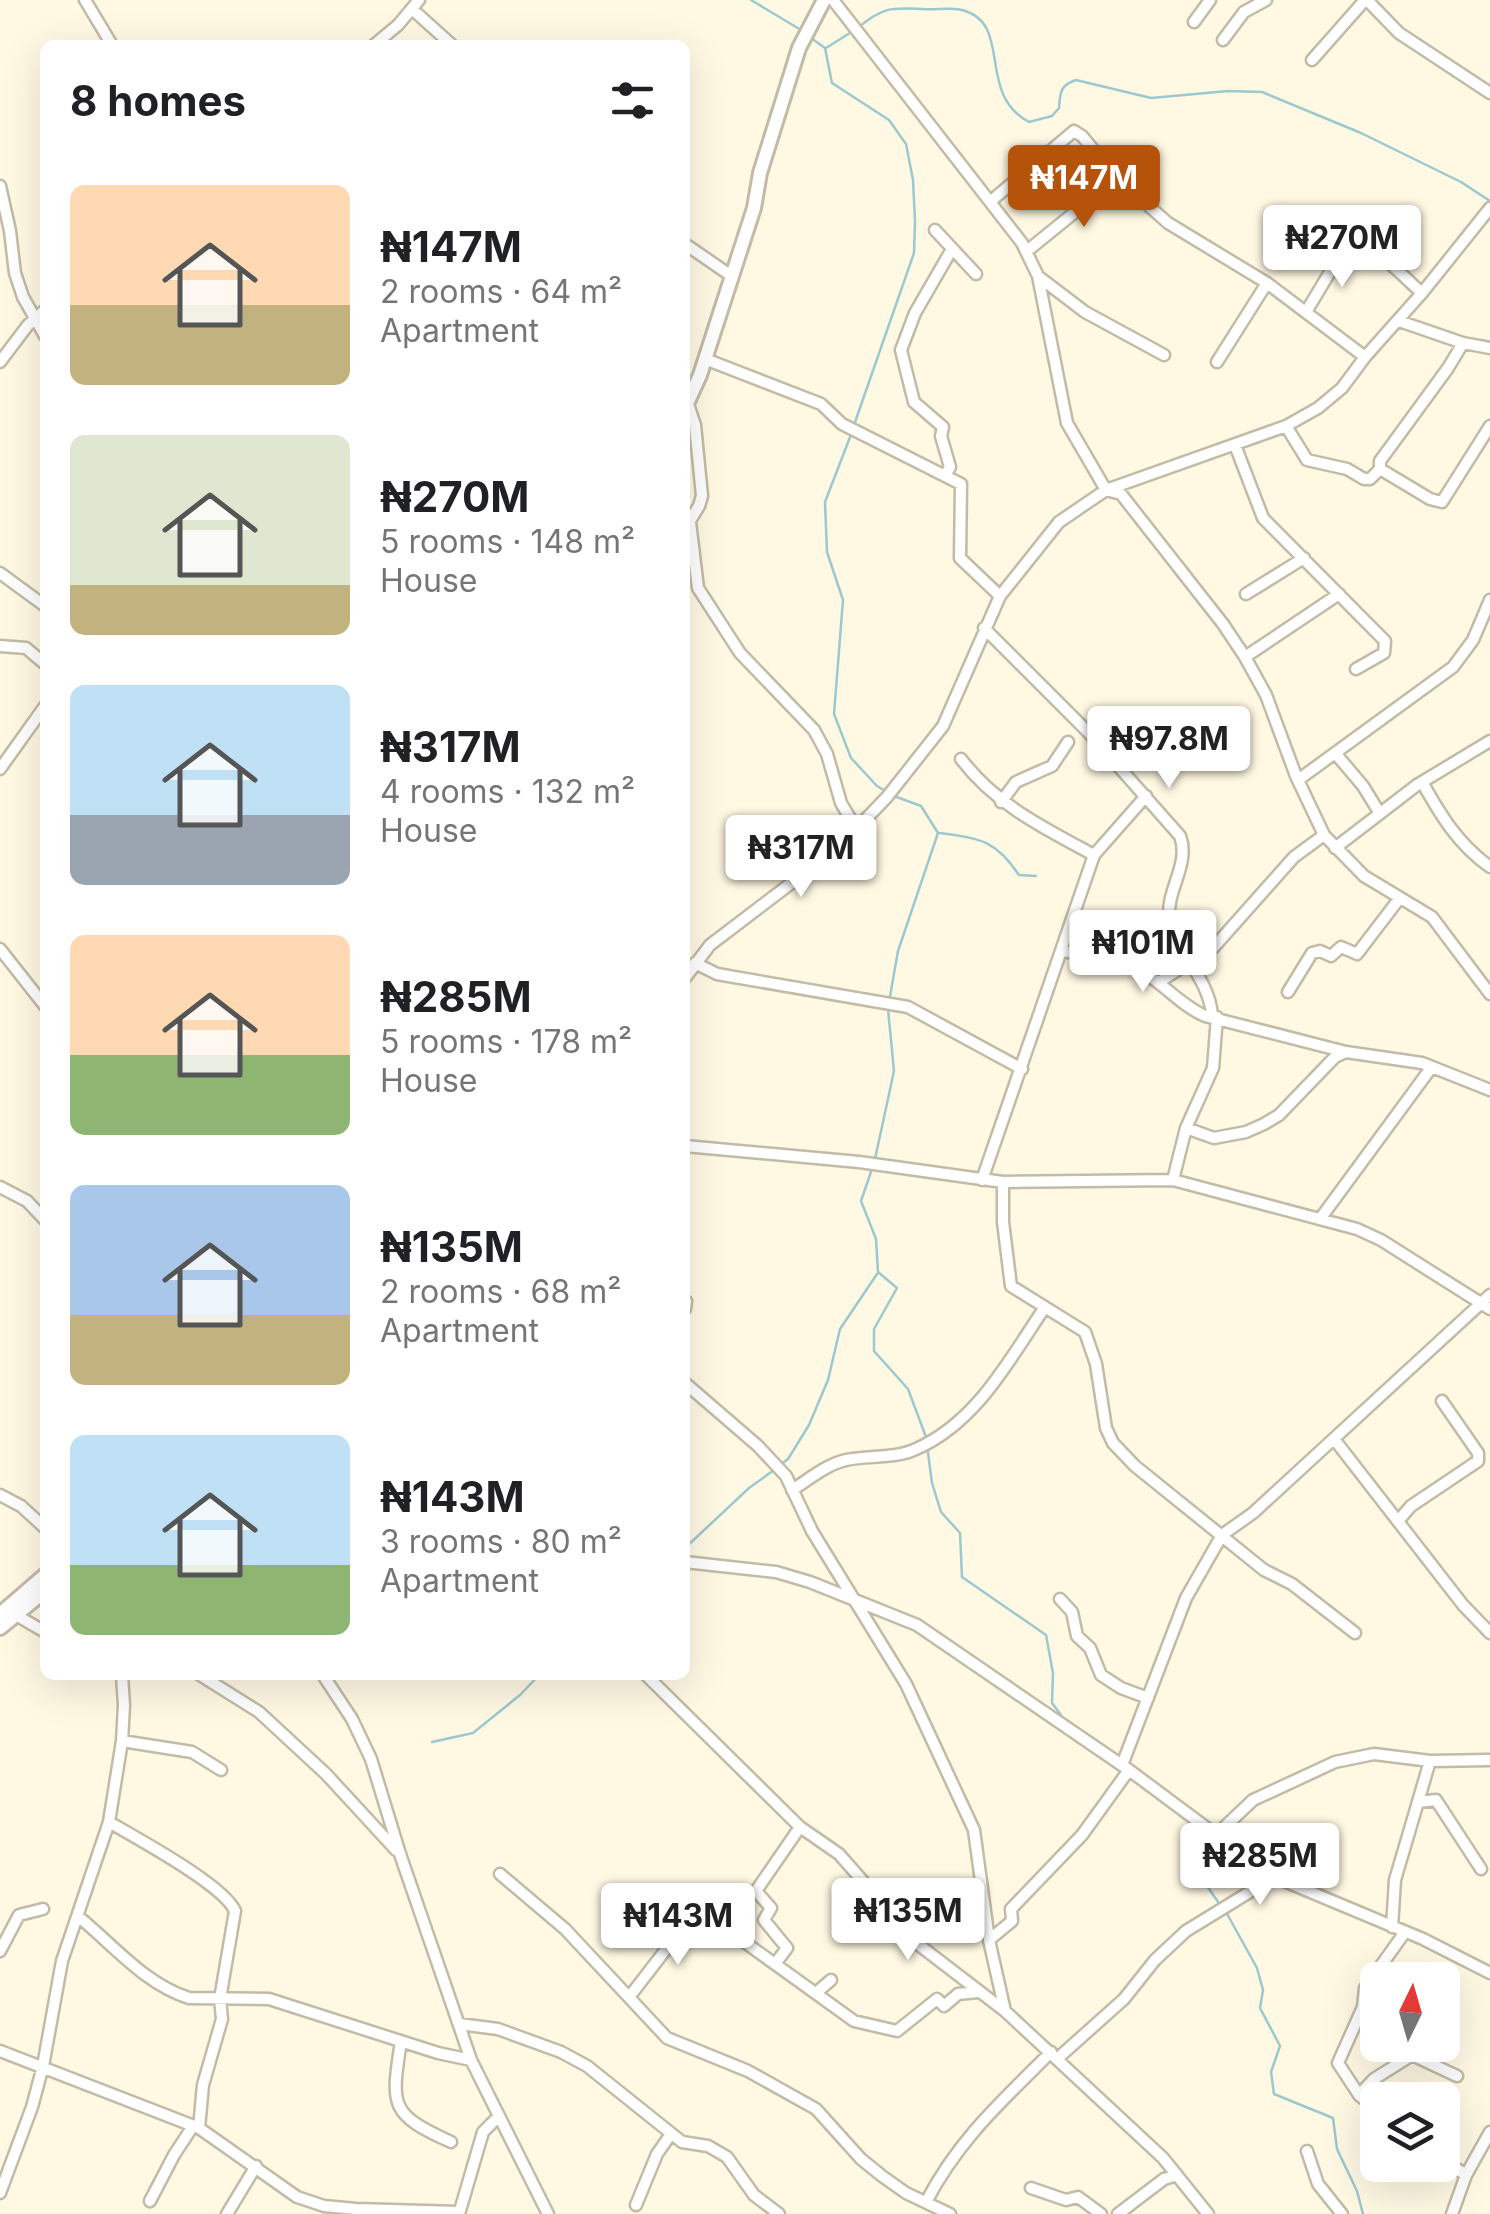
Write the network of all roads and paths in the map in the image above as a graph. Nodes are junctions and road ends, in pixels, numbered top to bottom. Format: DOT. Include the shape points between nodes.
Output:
graph roads {
  1 [pos="85,0"];
  2 [pos="824,0"];
  3 [pos="833,0"];
  4 [pos="1210,0"];
  5 [pos="1266,0"];
  6 [pos="1366,0"];
  7 [pos="416,4"];
  8 [pos="1194,22"];
  9 [pos="109,40"];
  10 [pos="381,40"];
  11 [pos="448,40"];
  12 [pos="1222,40"];
  13 [pos="1312,60"];
  14 [pos="1490,92"];
  15 [pos="1117,178"];
  16 [pos="0,186"];
  17 [pos="991,201"];
  18 [pos="1490,208"];
  19 [pos="935,230"];
  20 [pos="690,247"];
  21 [pos="952,249"];
  22 [pos="1027,251"];
  23 [pos="976,274"];
  24 [pos="730,275"];
  25 [pos="1038,276"];
  26 [pos="1267,284"];
  27 [pos="1422,293"];
  28 [pos="1306,312"];
  29 [pos="40,314"];
  30 [pos="35,319"];
  31 [pos="1399,321"];
  32 [pos="40,328"];
  33 [pos="1462,343"];
  34 [pos="1490,348"];
  35 [pos="1164,355"];
  36 [pos="1364,357"];
  37 [pos="705,359"];
  38 [pos="0,362"];
  39 [pos="1217,362"];
  40 [pos="690,396"];
  41 [pos="690,414"];
  42 [pos="1286,426"];
  43 [pos="1490,426"];
  44 [pos="1235,445"];
  45 [pos="1380,469"];
  46 [pos="946,474"];
  47 [pos="1106,490"];
  48 [pos="690,519"];
  49 [pos="690,547"];
  50 [pos="1304,558"];
  51 [pos="0,573"];
  52 [pos="1246,594"];
  53 [pos="1340,594"];
  54 [pos="1000,596"];
  55 [pos="1490,600"];
  56 [pos="40,602"];
  57 [pos="984,628"];
  58 [pos="0,646"];
  59 [pos="1245,657"];
  60 [pos="40,660"];
  61 [pos="1356,669"];
  62 [pos="40,713"];
  63 [pos="1490,729"];
  64 [pos="1490,741"];
  65 [pos="1068,742"];
  66 [pos="1335,752"];
  67 [pos="962,759"];
  68 [pos="1,766"];
  69 [pos="1298,780"];
  70 [pos="1422,782"];
  71 [pos="1146,796"];
  72 [pos="1002,802"];
  73 [pos="1379,812"];
  74 [pos="858,830"];
  75 [pos="1324,835"];
  76 [pos="1335,848"];
  77 [pos="1094,856"];
  78 [pos="1490,867"];
  79 [pos="1400,899"];
  80 [pos="0,949"];
  81 [pos="1062,951"];
  82 [pos="1192,963"];
  83 [pos="695,964"];
  84 [pos="690,971"];
  85 [pos="1159,982"];
  86 [pos="1288,992"];
  87 [pos="1490,994"];
  88 [pos="40,1000"];
  89 [pos="1214,1016"];
  90 [pos="1346,1052"];
  91 [pos="1431,1068"];
  92 [pos="1022,1069"];
  93 [pos="1490,1090"];
  94 [pos="1186,1128"];
  95 [pos="690,1146"];
  96 [pos="982,1180"];
  97 [pos="1172,1180"];
  98 [pos="1003,1182"];
  99 [pos="0,1187"];
  100 [pos="40,1215"];
  101 [pos="1320,1219"];
  102 [pos="1487,1302"];
  103 [pos="1045,1307"];
  104 [pos="690,1387"];
  105 [pos="1442,1400"];
  106 [pos="1334,1438"];
  107 [pos="792,1490"];
  108 [pos="0,1495"];
  109 [pos="1398,1520"];
  110 [pos="40,1524"];
  111 [pos="1222,1535"];
  112 [pos="690,1563"];
  113 [pos="40,1579"];
  114 [pos="40,1596"];
  115 [pos="853,1599"];
  116 [pos="1060,1599"];
  117 [pos="0,1614"];
  118 [pos="16,1615"];
  119 [pos="0,1628"];
  120 [pos="40,1629"];
  121 [pos="1355,1633"];
  122 [pos="1490,1633"];
  123 [pos="122,1680"];
  124 [pos="208,1680"];
  125 [pos="325,1680"];
  126 [pos="651,1680"];
  127 [pos="1148,1698"];
  128 [pos="122,1741"];
  129 [pos="1490,1760"];
  130 [pos="1430,1761"];
  131 [pos="1126,1768"];
  132 [pos="221,1770"];
  133 [pos="1418,1802"];
  134 [pos="109,1822"];
  135 [pos="800,1827"];
  136 [pos="1215,1836"];
  137 [pos="400,1854"];
  138 [pos="1482,1869"];
  139 [pos="500,1874"];
  140 [pos="1270,1875"];
  141 [pos="43,1909"];
  142 [pos="79,1917"];
  143 [pos="1392,1927"];
  144 [pos="1405,1932"];
  145 [pos="989,1940"];
  146 [pos="0,1951"];
  147 [pos="774,1964"];
  148 [pos="1490,1973"];
  149 [pos="831,1980"];
  150 [pos="817,1992"];
  151 [pos="979,1992"];
  152 [pos="630,1996"];
  153 [pos="220,1999"];
  154 [pos="1005,2011"];
  155 [pos="459,2024"];
  156 [pos="401,2041"];
  157 [pos="0,2051"];
  158 [pos="1054,2055"];
  159 [pos="471,2060"];
  160 [pos="43,2066"];
  161 [pos="1457,2076"];
  162 [pos="1359,2095"];
  163 [pos="498,2116"];
  164 [pos="196,2127"];
  165 [pos="1490,2132"];
  166 [pos="671,2134"];
  167 [pos="451,2142"];
  168 [pos="1307,2151"];
  169 [pos="256,2166"];
  170 [pos="1460,2171"];
  171 [pos="1178,2175"];
  172 [pos="1466,2175"];
  173 [pos="1030,2188"];
  174 [pos="0,2193"];
  175 [pos="150,2201"];
  176 [pos="926,2202"];
  177 [pos="636,2205"];
  178 [pos="355,2212"];
  179 [pos="459,2213"];
  180 [pos="227,2214"];
  181 [pos="548,2214"];
  182 [pos="779,2214"];
  183 [pos="950,2214"];
  184 [pos="1101,2214"];
  185 [pos="1118,2214"];
  186 [pos="1208,2214"];
  187 [pos="1342,2214"];
  188 [pos="1452,2214"];
  1 -- 9 [label="street"];
  2 -- 24 [label="main road" via="799,48"];
  3 -- 17 [label="street"];
  4 -- 8 [label="street"];
  5 -- 12 [label="street" via="1244,12"];
  6 -- 13 [label="street"];
  6 -- 14 [label="street" via="1399,33"];
  7 -- 10 [label="street"];
  7 -- 11 [label="street"];
  15 -- 17 [label="street" via="1074,132"];
  15 -- 22 [label="street"];
  15 -- 26 [label="street" via="1168,223"];
  16 -- 30 [label="street" via="15,273"];
  17 -- 22 [label="street"];
  18 -- 27 [label="street"];
  19 -- 21 [label="street"];
  20 -- 24 [label="street"];
  21 -- 23 [label="street"];
  21 -- 46 [label="street" via="902,350 914,402 943,427"];
  22 -- 25 [label="street"];
  24 -- 37 [label="main road"];
  25 -- 35 [label="street" via="1085,312"];
  25 -- 47 [label="street" via="1066,423"];
  26 -- 28 [label="street"];
  26 -- 39 [label="street"];
  27 -- 28 [label="street" via="1371,250 1348,242"];
  27 -- 31 [label="street"];
  28 -- 36 [label="street"];
  29 -- 30 [label="street"];
  30 -- 32 [label="street"];
  30 -- 38 [label="street"];
  31 -- 33 [label="street"];
  31 -- 36 [label="street"];
  33 -- 34 [label="street"];
  33 -- 45 [label="street"];
  36 -- 42 [label="street" via="1342,388"];
  37 -- 40 [label="main road"];
  37 -- 46 [label="street" via="821,404 842,424"];
  41 -- 48 [label="street" via="702,496"];
  42 -- 44 [label="street"];
  42 -- 45 [label="street" via="1307,460 1348,469 1364,480"];
  43 -- 45 [label="street" via="1442,502"];
  44 -- 47 [label="street"];
  44 -- 50 [label="street" via="1264,518"];
  46 -- 54 [label="street" via="961,484 960,558"];
  47 -- 54 [label="street" via="1060,522"];
  47 -- 59 [label="street" via="1122,494"];
  49 -- 74 [label="street" via="698,588 740,652 814,730 841,804"];
  50 -- 52 [label="street"];
  50 -- 53 [label="street"];
  51 -- 56 [label="street"];
  53 -- 59 [label="street"];
  53 -- 61 [label="street" via="1386,645"];
  54 -- 57 [label="street"];
  55 -- 66 [label="street" via="1453,666"];
  57 -- 71 [label="street"];
  57 -- 74 [label="street" via="943,726"];
  58 -- 60 [label="street" via="26,648"];
  59 -- 69 [label="street"];
  62 -- 68 [label="street"];
  63 -- 64 [label="street"];
  64 -- 70 [label="street"];
  65 -- 72 [label="street" via="1052,766 1016,782"];
  66 -- 69 [label="street"];
  66 -- 73 [label="street"];
  67 -- 72 [label="street"];
  69 -- 75 [label="street"];
  70 -- 73 [label="street"];
  70 -- 78 [label="street" via="1461,843"];
  71 -- 77 [label="street"];
  71 -- 82 [label="street" via="1184,846 1170,918"];
  72 -- 77 [label="street"];
  73 -- 76 [label="street"];
  74 -- 83 [label="street" via="729,927"];
  75 -- 76 [label="street"];
  75 -- 82 [label="street" via="1294,857"];
  76 -- 79 [label="street"];
  77 -- 81 [label="street"];
  79 -- 86 [label="street" via="1357,954 1341,948 1331,956 1312,953"];
  79 -- 87 [label="street" via="1432,917"];
  80 -- 88 [label="street"];
  81 -- 85 [label="street" via="1127,963"];
  81 -- 92 [label="street"];
  82 -- 85 [label="street"];
  82 -- 89 [label="street"];
  83 -- 84 [label="street"];
  83 -- 92 [label="street" via="717,974 908,1007"];
  85 -- 89 [label="street" via="1191,1010"];
  89 -- 90 [label="street"];
  89 -- 94 [label="street" via="1213,1068"];
  90 -- 91 [label="street"];
  90 -- 94 [label="street" via="1264,1124 1214,1138"];
  91 -- 93 [label="street"];
  91 -- 101 [label="street"];
  92 -- 96 [label="street"];
  94 -- 97 [label="street"];
  95 -- 96 [label="street"];
  96 -- 98 [label="street"];
  97 -- 98 [label="street"];
  97 -- 101 [label="street"];
  98 -- 103 [label="street" via="1008,1279"];
  99 -- 100 [label="street"];
  101 -- 102 [label="street" via="1381,1240"];
  102 -- 106 [label="street"];
  103 -- 107 [label="street" via="995,1381 949,1430 914,1450 839,1462"];
  103 -- 111 [label="street" via="1085,1332 1114,1443"];
  104 -- 107 [label="street" via="758,1446"];
  105 -- 109 [label="street" via="1478,1461"];
  106 -- 109 [label="street"];
  106 -- 111 [label="street"];
  107 -- 115 [label="street"];
  108 -- 110 [label="street"];
  109 -- 122 [label="street"];
  111 -- 121 [label="street"];
  111 -- 127 [label="street" via="1186,1598"];
  112 -- 115 [label="street" via="776,1572"];
  113 -- 117 [label="main road"];
  114 -- 118 [label="main road"];
  115 -- 131 [label="street" via="927,1631"];
  115 -- 145 [label="street" via="906,1684 974,1830"];
  116 -- 127 [label="street" via="1101,1675"];
  118 -- 119 [label="main road"];
  118 -- 120 [label="street"];
  123 -- 128 [label="street"];
  124 -- 137 [label="street" via="259,1712"];
  125 -- 137 [label="street" via="365,1745"];
  126 -- 135 [label="street"];
  127 -- 131 [label="street"];
  128 -- 132 [label="street" via="192,1752"];
  128 -- 134 [label="street"];
  129 -- 130 [label="street"];
  130 -- 133 [label="street"];
  130 -- 136 [label="street" via="1374,1754 1335,1762 1253,1800"];
  131 -- 136 [label="street"];
  131 -- 145 [label="street" via="1072,1846"];
  133 -- 138 [label="street" via="1436,1800"];
  133 -- 143 [label="street" via="1395,1880"];
  134 -- 142 [label="street"];
  134 -- 153 [label="street" via="231,1902 234,1921"];
  135 -- 147 [label="street" via="756,1891 770,1908 764,1920 788,1948"];
  135 -- 151 [label="street" via="840,1854 919,1945"];
  136 -- 140 [label="street"];
  137 -- 155 [label="street"];
  139 -- 152 [label="street"];
  140 -- 143 [label="street"];
  140 -- 158 [label="street" via="1186,1930 1124,2000"];
  141 -- 146 [label="street" via="19,1915"];
  142 -- 153 [label="street" via="152,1980 189,1998"];
  142 -- 160 [label="street" via="54,1992"];
  143 -- 144 [label="street"];
  144 -- 148 [label="street"];
  144 -- 162 [label="street" via="1365,1988 1338,2063"];
  145 -- 154 [label="street"];
  147 -- 150 [label="street"];
  147 -- 152 [label="street" via="692,1910"];
  149 -- 150 [label="street"];
  150 -- 151 [label="street" via="854,2021 897,2031 936,1999 944,2006 958,1994"];
  151 -- 154 [label="street"];
  152 -- 176 [label="street" via="668,2038 816,2109 860,2158"];
  153 -- 156 [label="street" via="268,1998"];
  153 -- 164 [label="street" via="222,2020"];
  154 -- 158 [label="street"];
  155 -- 159 [label="street"];
  155 -- 166 [label="street" via="498,2029 562,2052"];
  156 -- 159 [label="street"];
  156 -- 167 [label="street" via="395,2096 400,2111 418,2128"];
  157 -- 160 [label="street"];
  158 -- 171 [label="street"];
  158 -- 176 [label="street" via="967,2136"];
  159 -- 163 [label="street"];
  160 -- 164 [label="street"];
  160 -- 174 [label="street"];
  161 -- 162 [label="street" via="1412,2056"];
  163 -- 179 [label="street" via="483,2132"];
  163 -- 181 [label="street"];
  164 -- 169 [label="street"];
  164 -- 175 [label="street"];
  165 -- 172 [label="street"];
  166 -- 177 [label="street"];
  166 -- 182 [label="street" via="727,2158"];
  168 -- 187 [label="street" via="1318,2184"];
  169 -- 178 [label="street" via="298,2197"];
  169 -- 180 [label="street"];
  170 -- 172 [label="street"];
  171 -- 185 [label="street"];
  171 -- 186 [label="street"];
  172 -- 188 [label="street"];
  173 -- 184 [label="street" via="1066,2200 1078,2197"];
  176 -- 183 [label="street"];
  178 -- 179 [label="street"];
}
